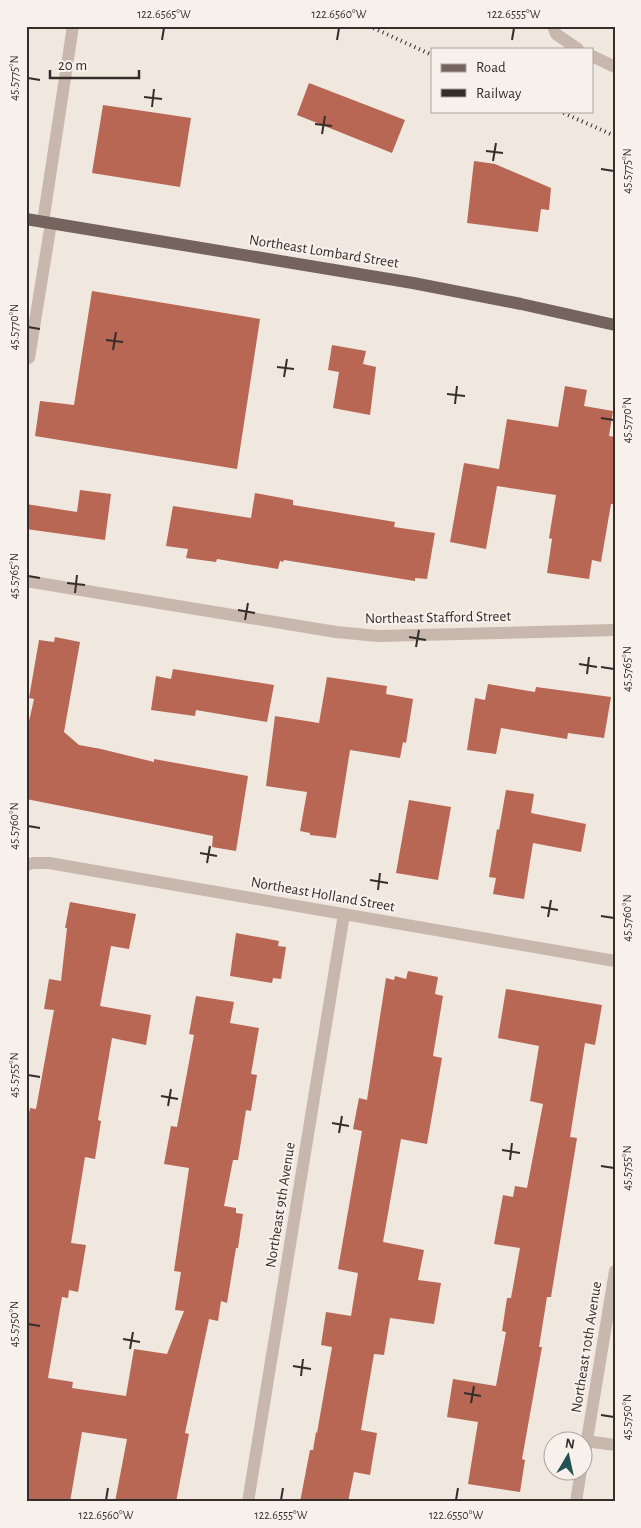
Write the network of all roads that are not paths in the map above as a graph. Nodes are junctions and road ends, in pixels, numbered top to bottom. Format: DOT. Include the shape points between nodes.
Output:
graph roads {
  1 [pos="73,26"];
  2 [pos="553,26"];
  3 [pos="577,48"];
  4 [pos="594,57"];
  5 [pos="615,67"];
  6 [pos="26,219"];
  7 [pos="47,223"];
  8 [pos="615,325"];
  9 [pos="29,358"];
  10 [pos="26,581"];
  11 [pos="615,630"];
  12 [pos="26,865"];
  13 [pos="344,914"];
  14 [pos="615,961"];
  15 [pos="615,1270"];
  16 [pos="588,1430"];
  17 [pos="594,1442"];
  18 [pos="615,1445"];
  19 [pos="579,1480"];
  20 [pos="248,1502"];
  21 [pos="576,1502"];
  1 -- 7 [label="street"];
  2 -- 3 [label="street" via="556,34"];
  4 -- 5 [label="street"];
  6 -- 7 [label="main road, Northeast Lombard Street"];
  7 -- 8 [label="main road, Northeast Lombard Street" via="413,283"];
  7 -- 9 [label="street"];
  10 -- 11 [label="street, Northeast Stafford Street" via="336,632 378,636"];
  12 -- 13 [label="street, Northeast Holland Street" via="49,863"];
  13 -- 14 [label="street, Northeast Holland Street"];
  13 -- 20 [label="street, Northeast 9th Avenue"];
  15 -- 16 [label="street, Northeast 10th Avenue"];
  17 -- 18 [label="street"];
  19 -- 21 [label="street"];
}
